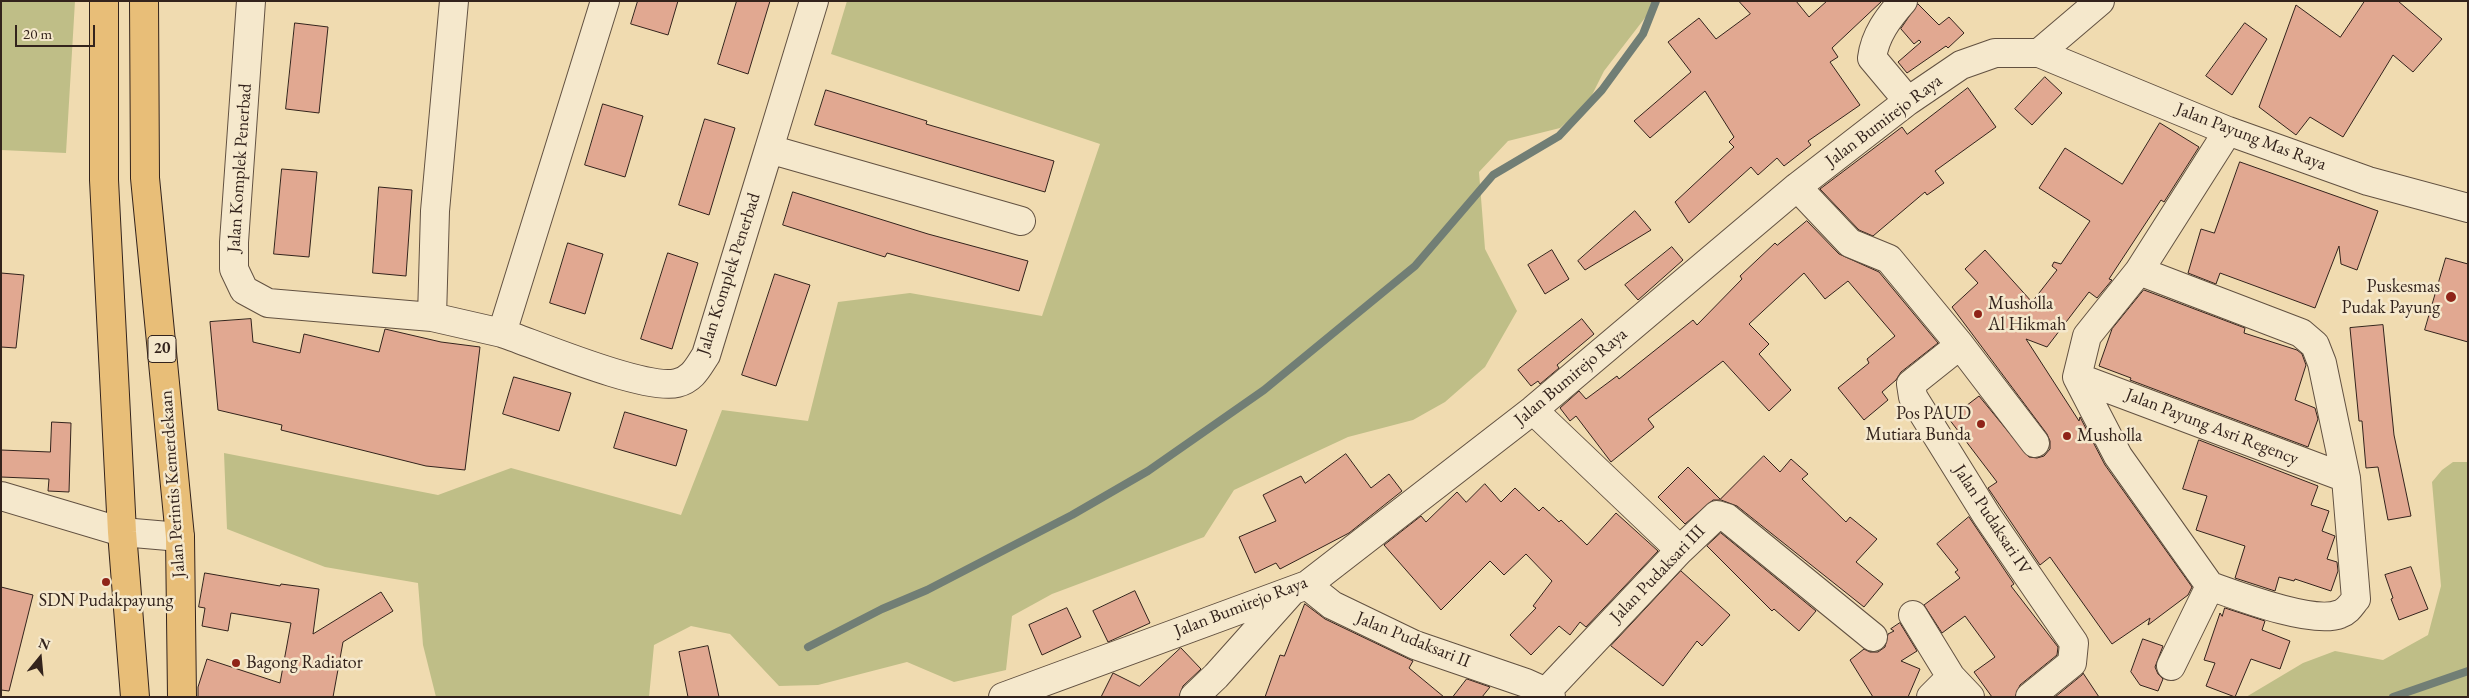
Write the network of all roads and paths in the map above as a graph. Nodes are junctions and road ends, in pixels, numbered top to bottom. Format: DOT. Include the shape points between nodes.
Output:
graph roads {
  1 [pos="104,1"];
  2 [pos="144,1"];
  3 [pos="251,1"];
  4 [pos="454,1"];
  5 [pos="604,1"];
  6 [pos="814,1"];
  7 [pos="1903,1"];
  8 [pos="2100,1"];
  9 [pos="2039,52"];
  10 [pos="1908,101"];
  11 [pos="2228,131"];
  12 [pos="769,149"];
  13 [pos="1797,187"];
  14 [pos="2464,202"];
  15 [pos="1021,220"];
  16 [pos="2139,271"];
  17 [pos="432,318"];
  18 [pos="502,333"];
  19 [pos="1960,345"];
  20 [pos="2077,376"];
  21 [pos="1532,410"];
  22 [pos="2034,443"];
  23 [pos="2346,478"];
  24 [pos="1,496"];
  25 [pos="122,532"];
  26 [pos="180,537"];
  27 [pos="1680,550"];
  28 [pos="2210,586"];
  29 [pos="1301,587"];
  30 [pos="1913,615"];
  31 [pos="1873,637"];
  32 [pos="2171,666"];
  33 [pos="1951,677"];
  34 [pos="1535,692"];
  35 [pos="140,695"];
  36 [pos="182,697"];
  37 [pos="1003,697"];
  38 [pos="1194,697"];
  39 [pos="1931,697"];
  40 [pos="1970,697"];
  41 [pos="2030,697"];
  1 -- 25 [label="highway" via="104,180"];
  2 -- 26 [label="highway, Jalan Perintis Kemerdekaan / 20" via="145,178"];
  3 -- 17 [label="street, Jalan Komplek Penerbad" via="234,242 234,268 244,290 268,303"];
  4 -- 17 [label="street" via="435,211"];
  5 -- 18 [label="street"];
  6 -- 12 [label="street, Jalan Komplek Penerbad"];
  7 -- 10 [label="street" via="1874,41 1872,58"];
  8 -- 9 [label="street"];
  9 -- 10 [label="street, Jalan Bumirejo Raya" via="1995,53 1961,65"];
  9 -- 11 [label="street, Jalan Payung Mas Raya"];
  10 -- 13 [label="street, Jalan Bumirejo Raya"];
  11 -- 14 [label="street, Jalan Payung Mas Raya" via="2368,181"];
  11 -- 16 [label="street"];
  12 -- 15 [label="street"];
  12 -- 18 [label="street, Jalan Komplek Penerbad" via="706,354 692,376 677,383 663,384 617,374"];
  13 -- 19 [label="street" via="1850,242 1889,259"];
  13 -- 21 [label="street, Jalan Bumirejo Raya"];
  16 -- 20 [label="street" via="2087,336"];
  16 -- 23 [label="street" via="2301,333 2315,345 2322,363"];
  17 -- 18 [label="street, Jalan Komplek Penerbad"];
  19 -- 22 [label="street"];
  19 -- 41 [label="street, Jalan Pudaksari IV" via="1910,388 1987,516 2074,643 2072,663"];
  20 -- 23 [label="street, Jalan Payung Asri Regency"];
  20 -- 28 [label="street" via="2118,456"];
  21 -- 27 [label="street"];
  21 -- 29 [label="street, Jalan Bumirejo Raya"];
  23 -- 28 [label="street" via="2356,598 2348,610 2338,615 2307,615"];
  24 -- 25 [label="street"];
  25 -- 26 [label="street"];
  25 -- 35 [label="highway"];
  26 -- 36 [label="highway, Jalan Perintis Kemerdekaan / 20"];
  27 -- 31 [label="street, Jalan Pudaksari III" via="1717,515 1727,518"];
  27 -- 34 [label="street, Jalan Pudaksari III"];
  28 -- 32 [label="street"];
  29 -- 34 [label="street, Jalan Pudaksari II" via="1415,645"];
  29 -- 37 [label="street, Jalan Bumirejo Raya"];
  29 -- 38 [label="street"];
  30 -- 33 [label="street"];
  33 -- 39 [label="street"];
  33 -- 40 [label="street"];
}
